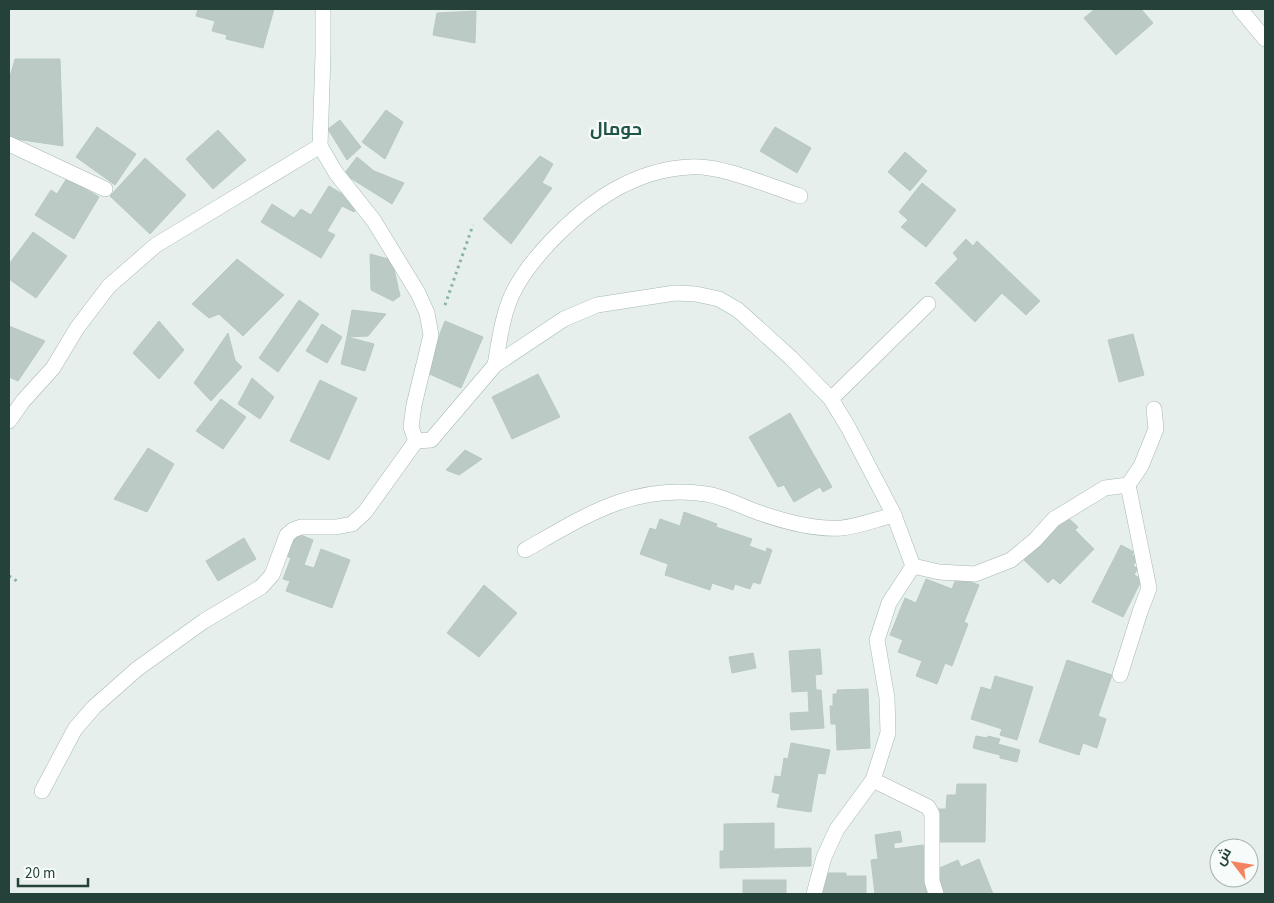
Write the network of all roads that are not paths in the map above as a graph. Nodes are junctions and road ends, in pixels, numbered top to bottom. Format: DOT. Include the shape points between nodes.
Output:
graph roads {
  1 [pos="323,9"];
  2 [pos="1240,9"];
  3 [pos="1265,39"];
  4 [pos="9,144"];
  5 [pos="320,146"];
  6 [pos="105,189"];
  7 [pos="800,196"];
  8 [pos="928,304"];
  9 [pos="495,365"];
  10 [pos="831,399"];
  11 [pos="1154,409"];
  12 [pos="9,421"];
  13 [pos="416,441"];
  14 [pos="1128,485"];
  15 [pos="894,515"];
  16 [pos="525,550"];
  17 [pos="913,566"];
  18 [pos="1120,675"];
  19 [pos="873,780"];
  20 [pos="42,790"];
  21 [pos="814,894"];
  22 [pos="936,894"];
  1 -- 5 [label="street"];
  2 -- 3 [label="street"];
  4 -- 6 [label="street"];
  5 -- 12 [label="street" via="156,246 109,286 77,328 53,368"];
  5 -- 13 [label="street" via="336,173 374,220 427,313 431,335 411,427"];
  7 -- 9 [label="street" via="729,172 692,167 661,170 614,190 574,219 540,252 509,301"];
  8 -- 10 [label="street"];
  9 -- 10 [label="street" via="564,319 597,305 674,293 696,294 720,299 738,310"];
  9 -- 13 [label="street" via="431,440"];
  10 -- 15 [label="street"];
  11 -- 14 [label="street" via="1156,430 1141,466"];
  13 -- 20 [label="street" via="365,512 352,524 293,530 287,535 272,575 261,588 204,621 137,669 94,707 75,729"];
  14 -- 17 [label="street" via="1105,488 1054,519 1011,560 975,574 938,572"];
  14 -- 18 [label="street" via="1150,588"];
  15 -- 16 [label="street" via="842,528 812,526 784,522 708,494 648,494 615,502"];
  15 -- 17 [label="street"];
  17 -- 19 [label="street" via="889,602 877,640 887,698 888,733"];
  19 -- 21 [label="street" via="837,829 824,857"];
  19 -- 22 [label="street" via="928,807 932,814 932,881"];
}
